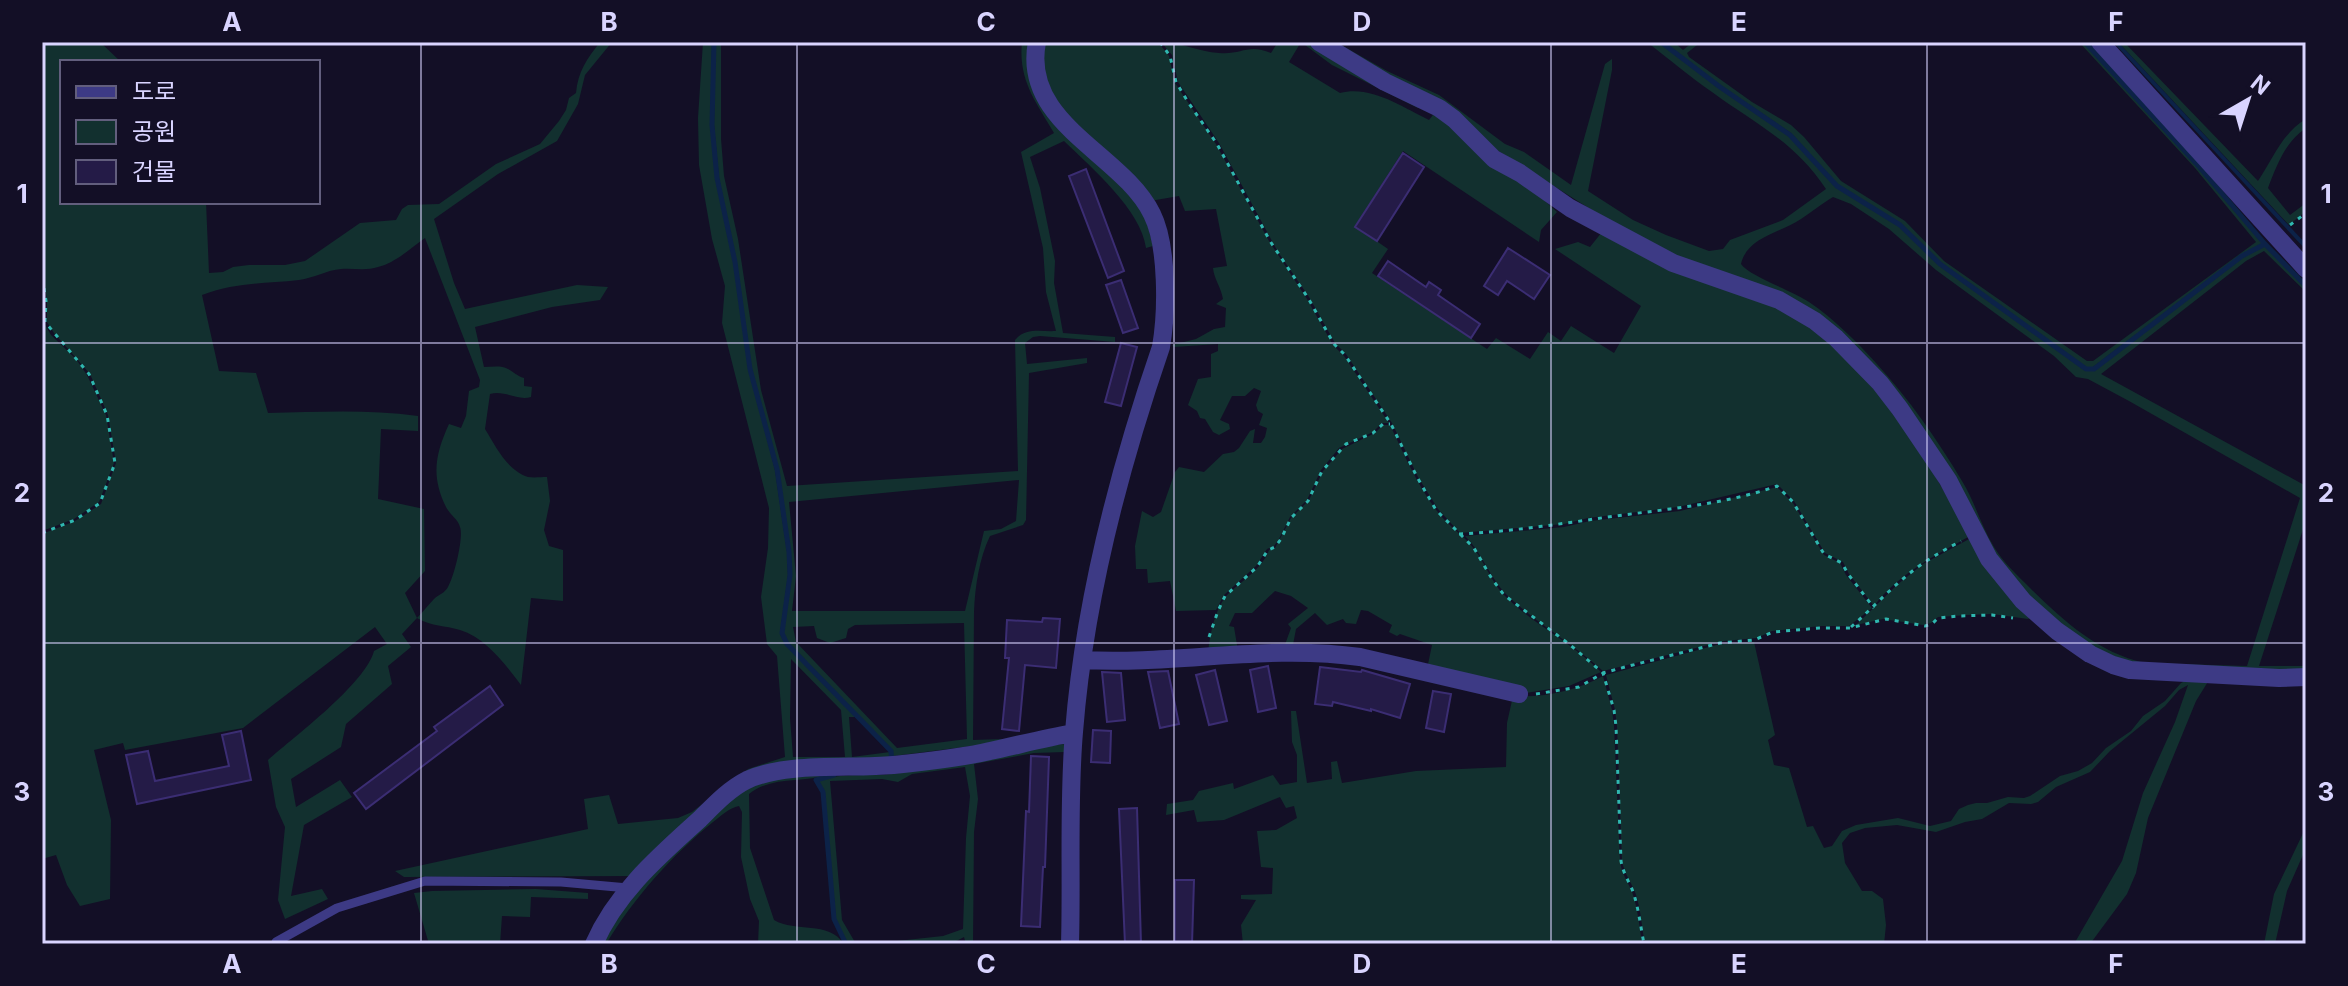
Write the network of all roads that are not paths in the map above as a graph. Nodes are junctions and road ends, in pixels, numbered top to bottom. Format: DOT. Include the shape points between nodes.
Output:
graph roads {
  1 [pos="1037,42"];
  2 [pos="1319,42"];
  3 [pos="2100,42"];
  4 [pos="2306,269"];
  5 [pos="1082,660"];
  6 [pos="2306,677"];
  7 [pos="1519,694"];
  8 [pos="1073,733"];
  9 [pos="629,888"];
  10 [pos="276,942"];
  11 [pos="594,944"];
  12 [pos="1070,944"];
  1 -- 5 [label="street" via="1036,67 1045,98 1152,214 1165,288 1161,347 1117,488"];
  2 -- 6 [label="street" via="1439,108 1494,159 1570,208 1673,263 1779,300 1815,321 1900,409 1948,480 2003,578 2057,631 2090,654 2130,670"];
  3 -- 4 [label="street"];
  5 -- 7 [label="street" via="1338,654"];
  5 -- 8 [label="street"];
  8 -- 9 [label="street" via="989,752 893,765 766,774 724,796"];
  8 -- 12 [label="street"];
  9 -- 10 [label="lane" via="425,881 337,908"];
  9 -- 11 [label="street"];
}
